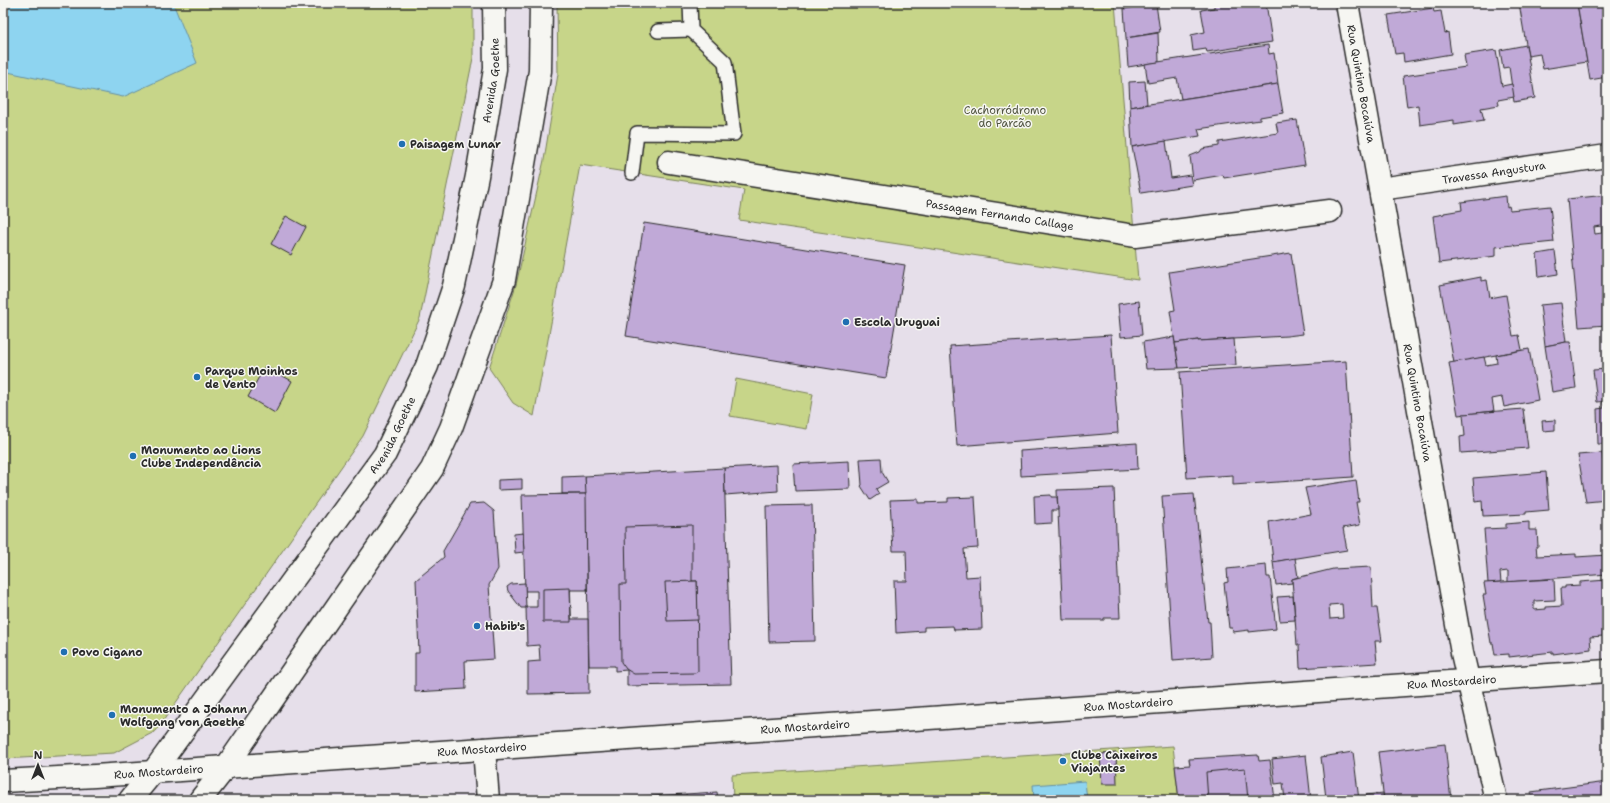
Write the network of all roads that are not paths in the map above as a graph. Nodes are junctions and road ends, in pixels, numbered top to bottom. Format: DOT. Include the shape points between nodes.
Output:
graph roads {
  1 [pos="494,3"];
  2 [pos="541,3"];
  3 [pos="690,3"];
  4 [pos="1347,3"];
  5 [pos="691,30"];
  6 [pos="658,31"];
  7 [pos="1607,156"];
  8 [pos="669,162"];
  9 [pos="632,173"];
  10 [pos="1380,189"];
  11 [pos="1330,210"];
  12 [pos="1607,671"];
  13 [pos="1468,681"];
  14 [pos="484,749"];
  15 [pos="226,767"];
  16 [pos="152,772"];
  17 [pos="3,781"];
  18 [pos="130,800"];
  19 [pos="200,800"];
  20 [pos="488,800"];
  21 [pos="1496,800"];
  1 -- 16 [label="main road, Avenida Goethe" via="495,69 477,176 454,286 427,366 385,454"];
  2 -- 15 [label="main road" via="540,71 504,280 451,428 432,469"];
  3 -- 5 [label="lane"];
  4 -- 10 [label="main road, Rua Quintino Bocaiúva"];
  5 -- 6 [label="lane"];
  5 -- 9 [label="lane" via="725,62 734,134 637,133"];
  7 -- 10 [label="main road, Travessa Angustura"];
  8 -- 11 [label="main road, Passagem Fernando Callage" via="1135,236"];
  10 -- 13 [label="main road, Rua Quintino Bocaiúva"];
  12 -- 13 [label="main road, Rua Mostardeiro"];
  13 -- 14 [label="main road, Rua Mostardeiro"];
  13 -- 21 [label="main road, Rua Quintino Bocaiúva"];
  14 -- 15 [label="main road, Rua Mostardeiro"];
  14 -- 20 [label="main road"];
  15 -- 16 [label="main road, Rua Mostardeiro"];
  15 -- 19 [label="main road"];
  16 -- 17 [label="main road, Rua Mostardeiro"];
  16 -- 18 [label="main road, Avenida Goethe"];
}
